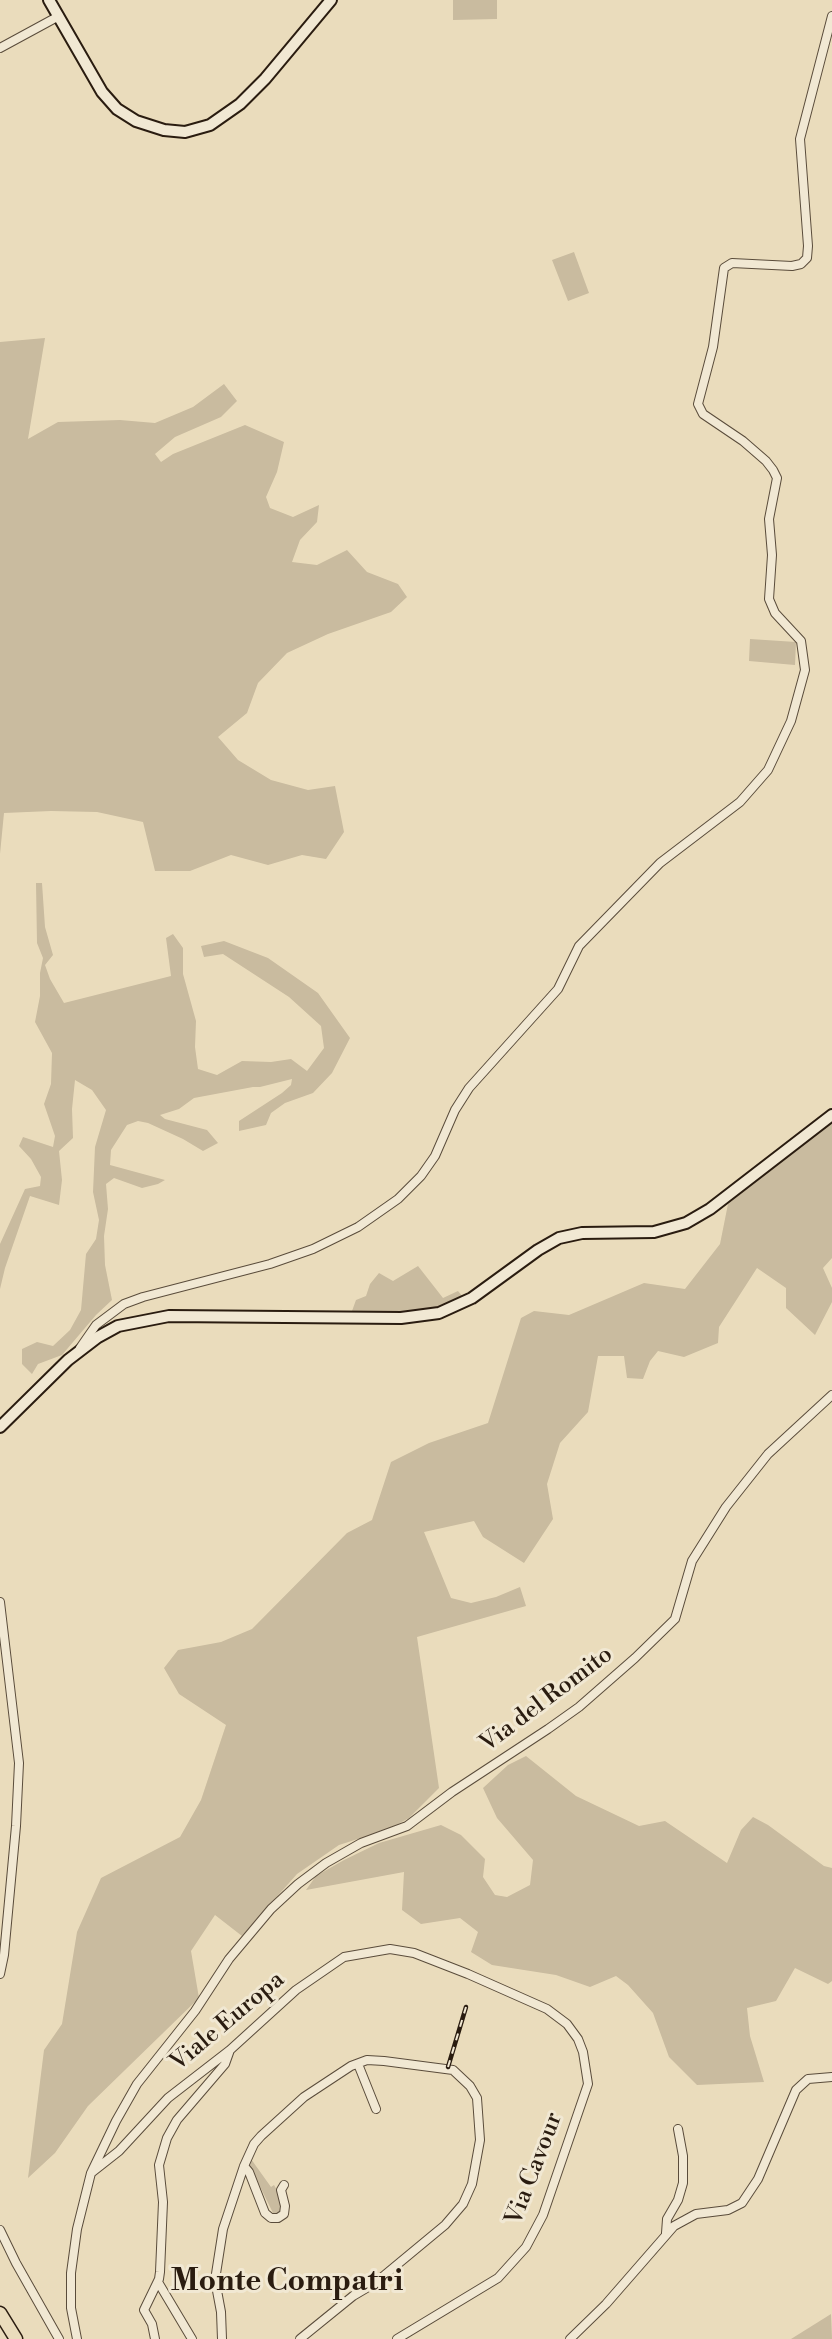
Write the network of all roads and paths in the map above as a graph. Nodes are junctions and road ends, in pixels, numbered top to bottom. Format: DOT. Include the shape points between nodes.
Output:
graph roads {
  1 [pos="49,0"];
  2 [pos="331,0"];
  3 [pos="59,16"];
  4 [pos="832,16"];
  5 [pos="0,48"];
  6 [pos="832,1115"];
  7 [pos="78,1352"];
  8 [pos="832,1395"];
  9 [pos="0,1427"];
  10 [pos="0,1602"];
  11 [pos="0,1663"];
  12 [pos="7,1671"];
  13 [pos="0,1974"];
  14 [pos="567,2024"];
  15 [pos="230,2050"];
  16 [pos="358,2064"];
  17 [pos="832,2077"];
  18 [pos="376,2109"];
  19 [pos="678,2129"];
  20 [pos="244,2166"];
  21 [pos="92,2173"];
  22 [pos="284,2185"];
  23 [pos="0,2230"];
  24 [pos="666,2233"];
  25 [pos="158,2282"];
  26 [pos="0,2313"];
  27 [pos="16,2339"];
  28 [pos="59,2339"];
  29 [pos="77,2339"];
  30 [pos="155,2339"];
  31 [pos="192,2339"];
  32 [pos="222,2339"];
  33 [pos="300,2339"];
  34 [pos="398,2339"];
  35 [pos="570,2339"];
  1 -- 3 [label="street"];
  2 -- 3 [label="street" via="245,99 215,122 189,132 153,127 117,109 102,92"];
  3 -- 5 [label="street"];
  4 -- 7 [label="street" via="800,136 808,256 795,266 732,263 723,268 713,347 698,402 701,413 748,445 770,465 777,478 769,519 769,599 801,641 805,670 791,721 768,770 741,802 660,863 580,944 558,989 468,1088 428,1167 398,1198 358,1227 313,1249 129,1302 99,1322"];
  6 -- 7 [label="street" via="690,1221 659,1231 566,1236 538,1250 472,1298 439,1313 400,1318 160,1316 118,1326"];
  7 -- 9 [label="street"];
  8 -- 21 [label="street, Via del Romito" via="768,1454 726,1507 692,1561 678,1612 664,1632 579,1707 407,1826 355,1846 309,1875 262,1918 133,2090"];
  10 -- 12 [label="street"];
  11 -- 12 [label="street"];
  12 -- 13 [label="street" via="19,1763"];
  14 -- 15 [label="street, Viale Europa" via="547,2009 468,1974 414,1953 390,1949 344,1957 324,1969"];
  14 -- 34 [label="street, Via Cavour" via="584,2052 588,2084 539,2223 526,2247 498,2278"];
  15 -- 21 [label="street, Viale Europa" via="168,2098 119,2151"];
  15 -- 25 [label="street" via="225,2064 177,2120 164,2146 159,2164 163,2202"];
  16 -- 18 [label="street"];
  16 -- 20 [label="street" via="282,2115 254,2144"];
  16 -- 33 [label="street" via="384,2061 453,2070 462,2077 477,2098 477,2165 463,2204 445,2225"];
  17 -- 24 [label="street" via="808,2079 796,2090 758,2179 742,2203 728,2210 696,2214"];
  19 -- 24 [label="street" via="684,2179 680,2196 666,2219"];
  20 -- 22 [label="street" via="265,2213 271,2218 284,2214"];
  20 -- 32 [label="street" via="223,2229 215,2280"];
  21 -- 29 [label="street" via="77,2229 71,2273 71,2308"];
  23 -- 28 [label="street"];
  24 -- 35 [label="street" via="606,2304"];
  25 -- 30 [label="street" via="144,2310"];
  25 -- 31 [label="street"];
  26 -- 27 [label="main road"];
}
